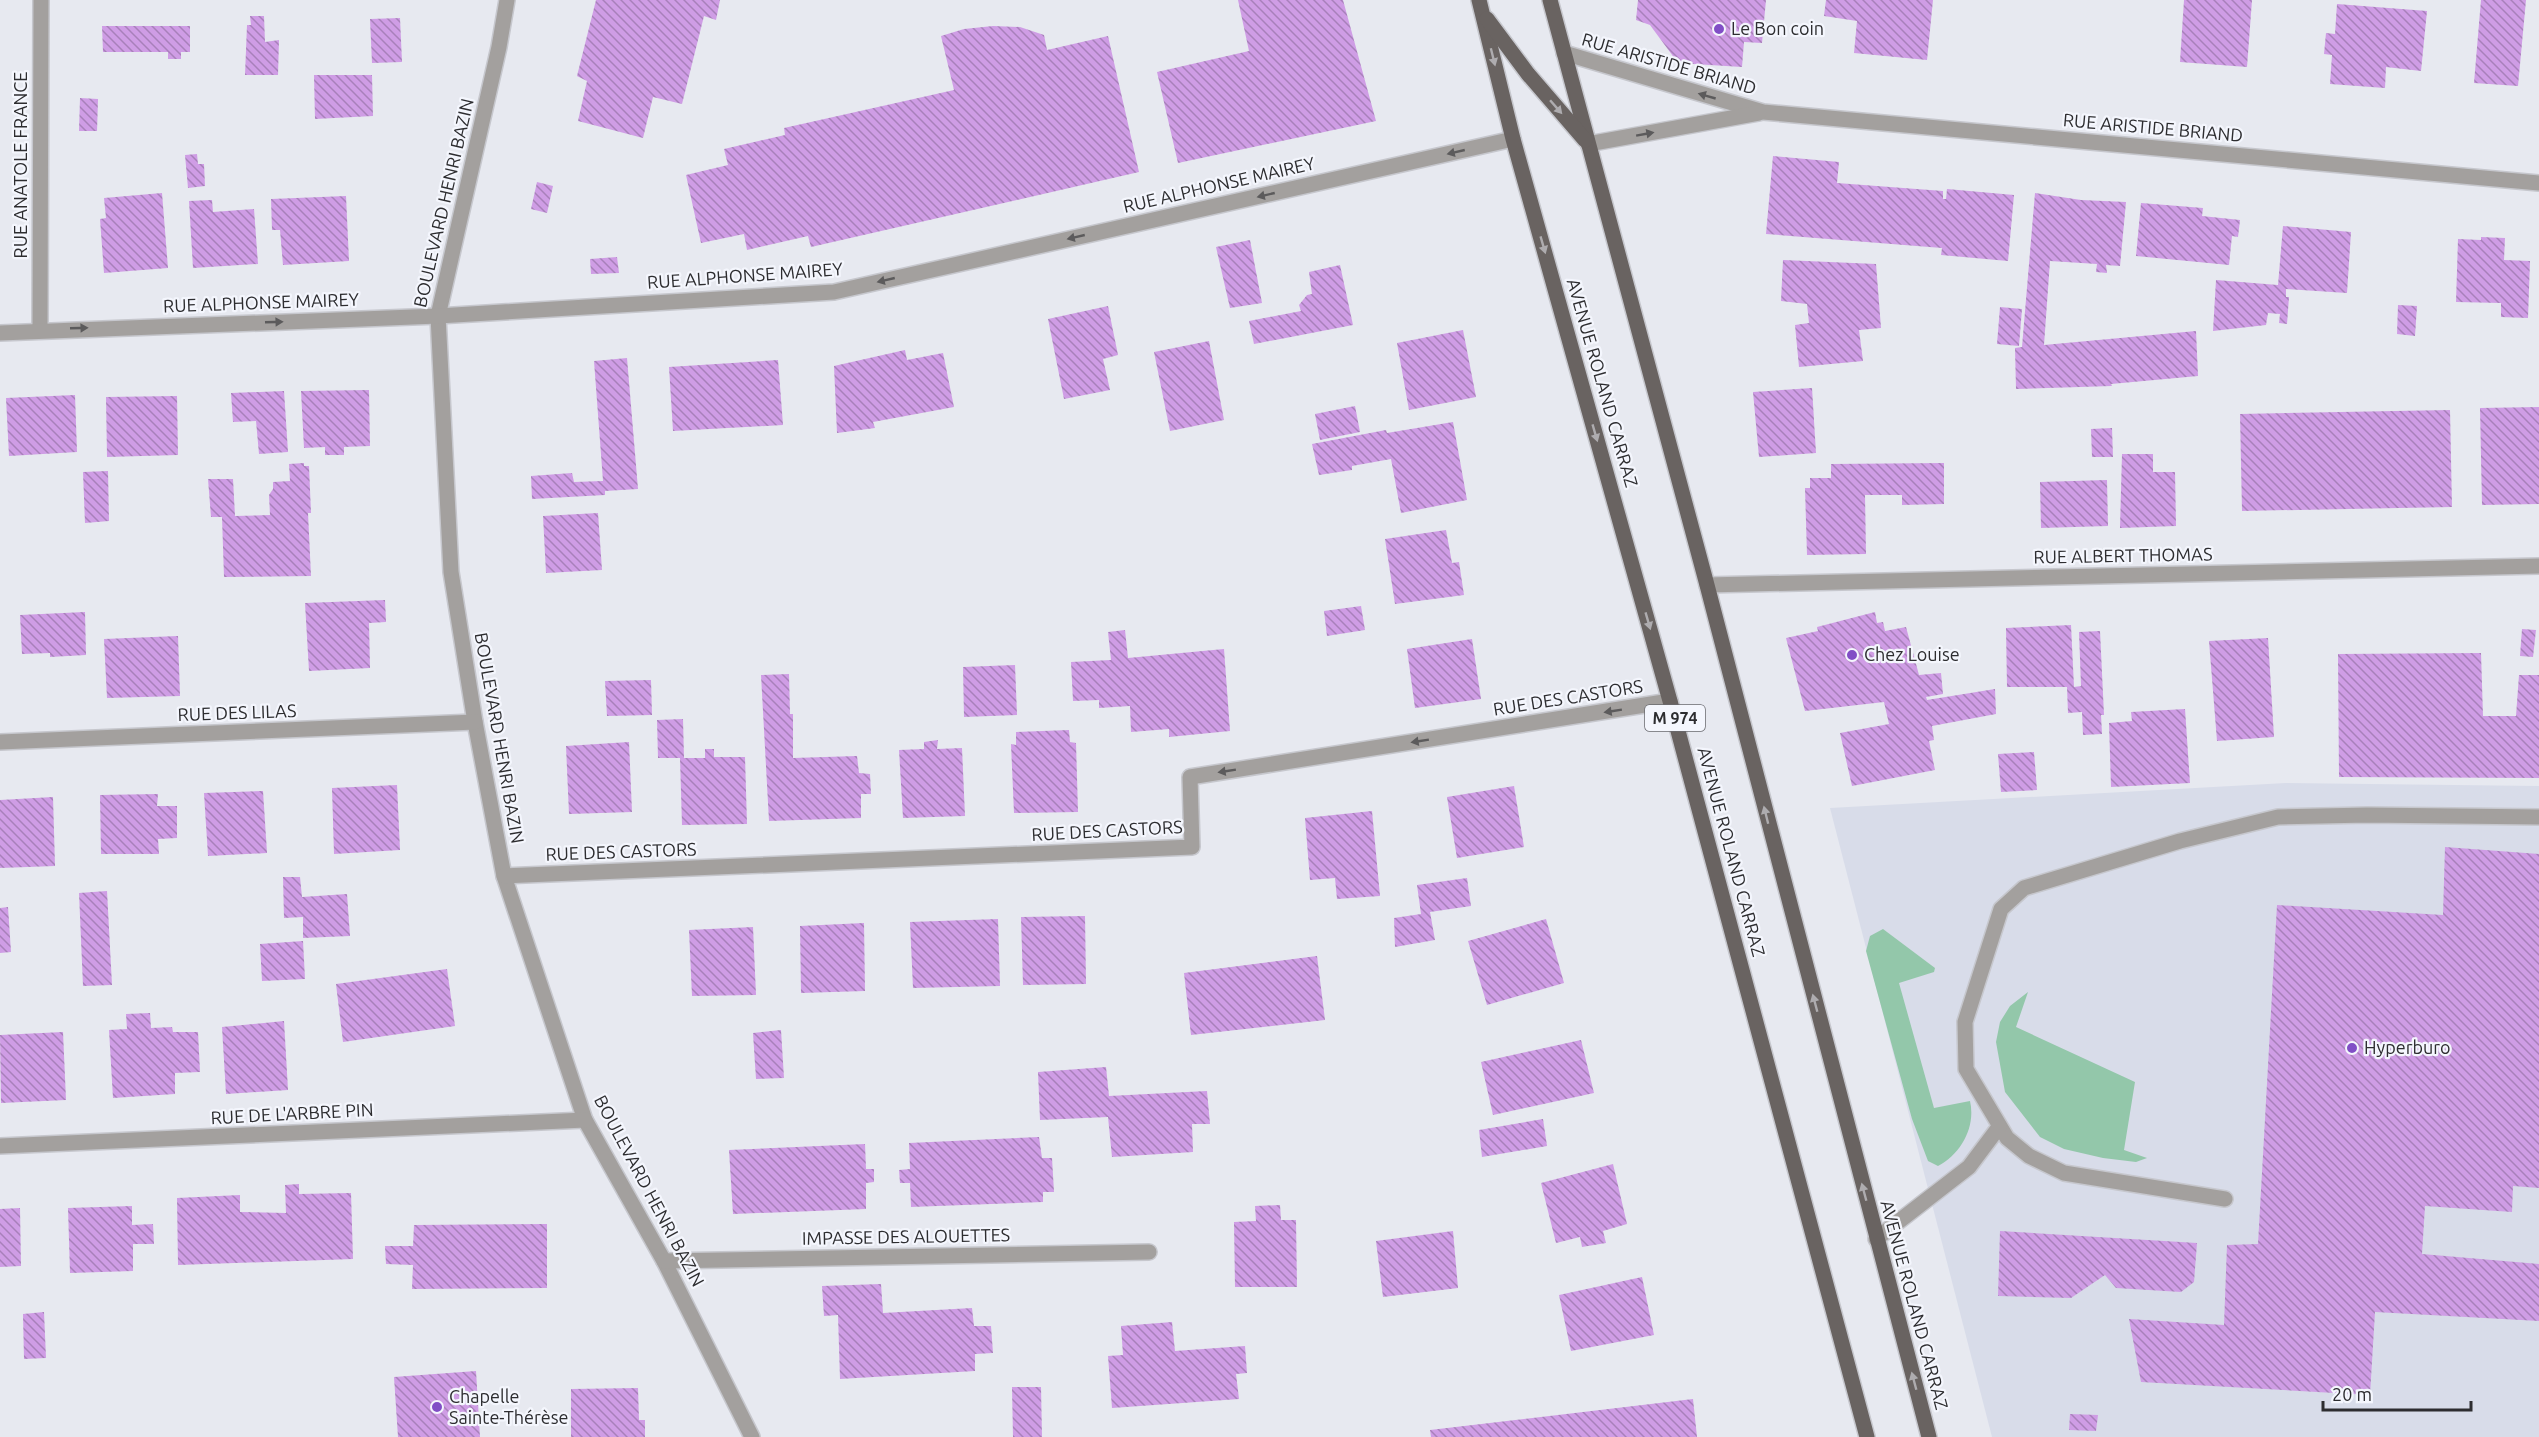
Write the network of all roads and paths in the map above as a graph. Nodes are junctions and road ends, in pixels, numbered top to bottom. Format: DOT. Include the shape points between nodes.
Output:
graph roads {
  1 [pos="41,0"];
  2 [pos="507,0"];
  3 [pos="1550,0"];
  4 [pos="1480,6"];
  5 [pos="1564,53"];
  6 [pos="1763,112"];
  7 [pos="1514,139"];
  8 [pos="1588,144"];
  9 [pos="2539,183"];
  10 [pos="438,316"];
  11 [pos="40,330"];
  12 [pos="0,333"];
  13 [pos="2539,566"];
  14 [pos="1707,585"];
  15 [pos="1670,701"];
  16 [pos="475,722"];
  17 [pos="0,742"];
  18 [pos="2539,817"];
  19 [pos="504,876"];
  20 [pos="585,1120"];
  21 [pos="1999,1127"];
  22 [pos="0,1146"];
  23 [pos="2225,1199"];
  24 [pos="1876,1239"];
  25 [pos="1149,1252"];
  26 [pos="664,1261"];
  27 [pos="752,1437"];
  28 [pos="1867,1437"];
  29 [pos="1929,1437"];
  1 -- 11 [label="street, RUE ANATOLE FRANCE"];
  2 -- 10 [label="street, BOULEVARD HENRI BAZIN"];
  3 -- 5 [label="main road, AVENUE ROLAND CARRAZ"];
  4 -- 7 [label="main road, AVENUE ROLAND CARRAZ / M 974, one-way"];
  4 -- 8 [label="main road, one-way" via="1528,74"];
  6 -- 5 [label="street, RUE ARISTIDE BRIAND, one-way"];
  5 -- 8 [label="main road, AVENUE ROLAND CARRAZ"];
  8 -- 6 [label="street, RUE ARISTIDE BRIAND, one-way"];
  6 -- 9 [label="street, RUE ARISTIDE BRIAND"];
  7 -- 10 [label="street, RUE ALPHONSE MAIREY, one-way" via="834,292"];
  7 -- 15 [label="main road, AVENUE ROLAND CARRAZ / M 974, one-way"];
  8 -- 14 [label="main road, AVENUE ROLAND CARRAZ"];
  11 -- 10 [label="street, RUE ALPHONSE MAIREY, one-way"];
  10 -- 16 [label="street, BOULEVARD HENRI BAZIN" via="451,572"];
  11 -- 12 [label="street, RUE ALPHONSE MAIREY"];
  13 -- 14 [label="street, RUE ALBERT THOMAS"];
  24 -- 14 [label="main road, AVENUE ROLAND CARRAZ, one-way"];
  15 -- 19 [label="street, RUE DES CASTORS, one-way" via="1190,777 1192,847"];
  15 -- 28 [label="main road, AVENUE ROLAND CARRAZ / M 974"];
  16 -- 17 [label="street, RUE DES LILAS"];
  16 -- 19 [label="street, BOULEVARD HENRI BAZIN"];
  18 -- 21 [label="street" via="2278,818 2024,888 2001,909 1965,1022 1966,1069"];
  19 -- 20 [label="street, BOULEVARD HENRI BAZIN"];
  20 -- 22 [label="street, RUE DE L'ARBRE PIN"];
  20 -- 26 [label="street, BOULEVARD HENRI BAZIN"];
  21 -- 23 [label="street" via="2029,1156 2064,1173"];
  21 -- 24 [label="street" via="1969,1167"];
  29 -- 24 [label="main road, AVENUE ROLAND CARRAZ, one-way"];
  25 -- 26 [label="street, IMPASSE DES ALOUETTES"];
  26 -- 27 [label="street, BOULEVARD HENRI BAZIN"];
}
